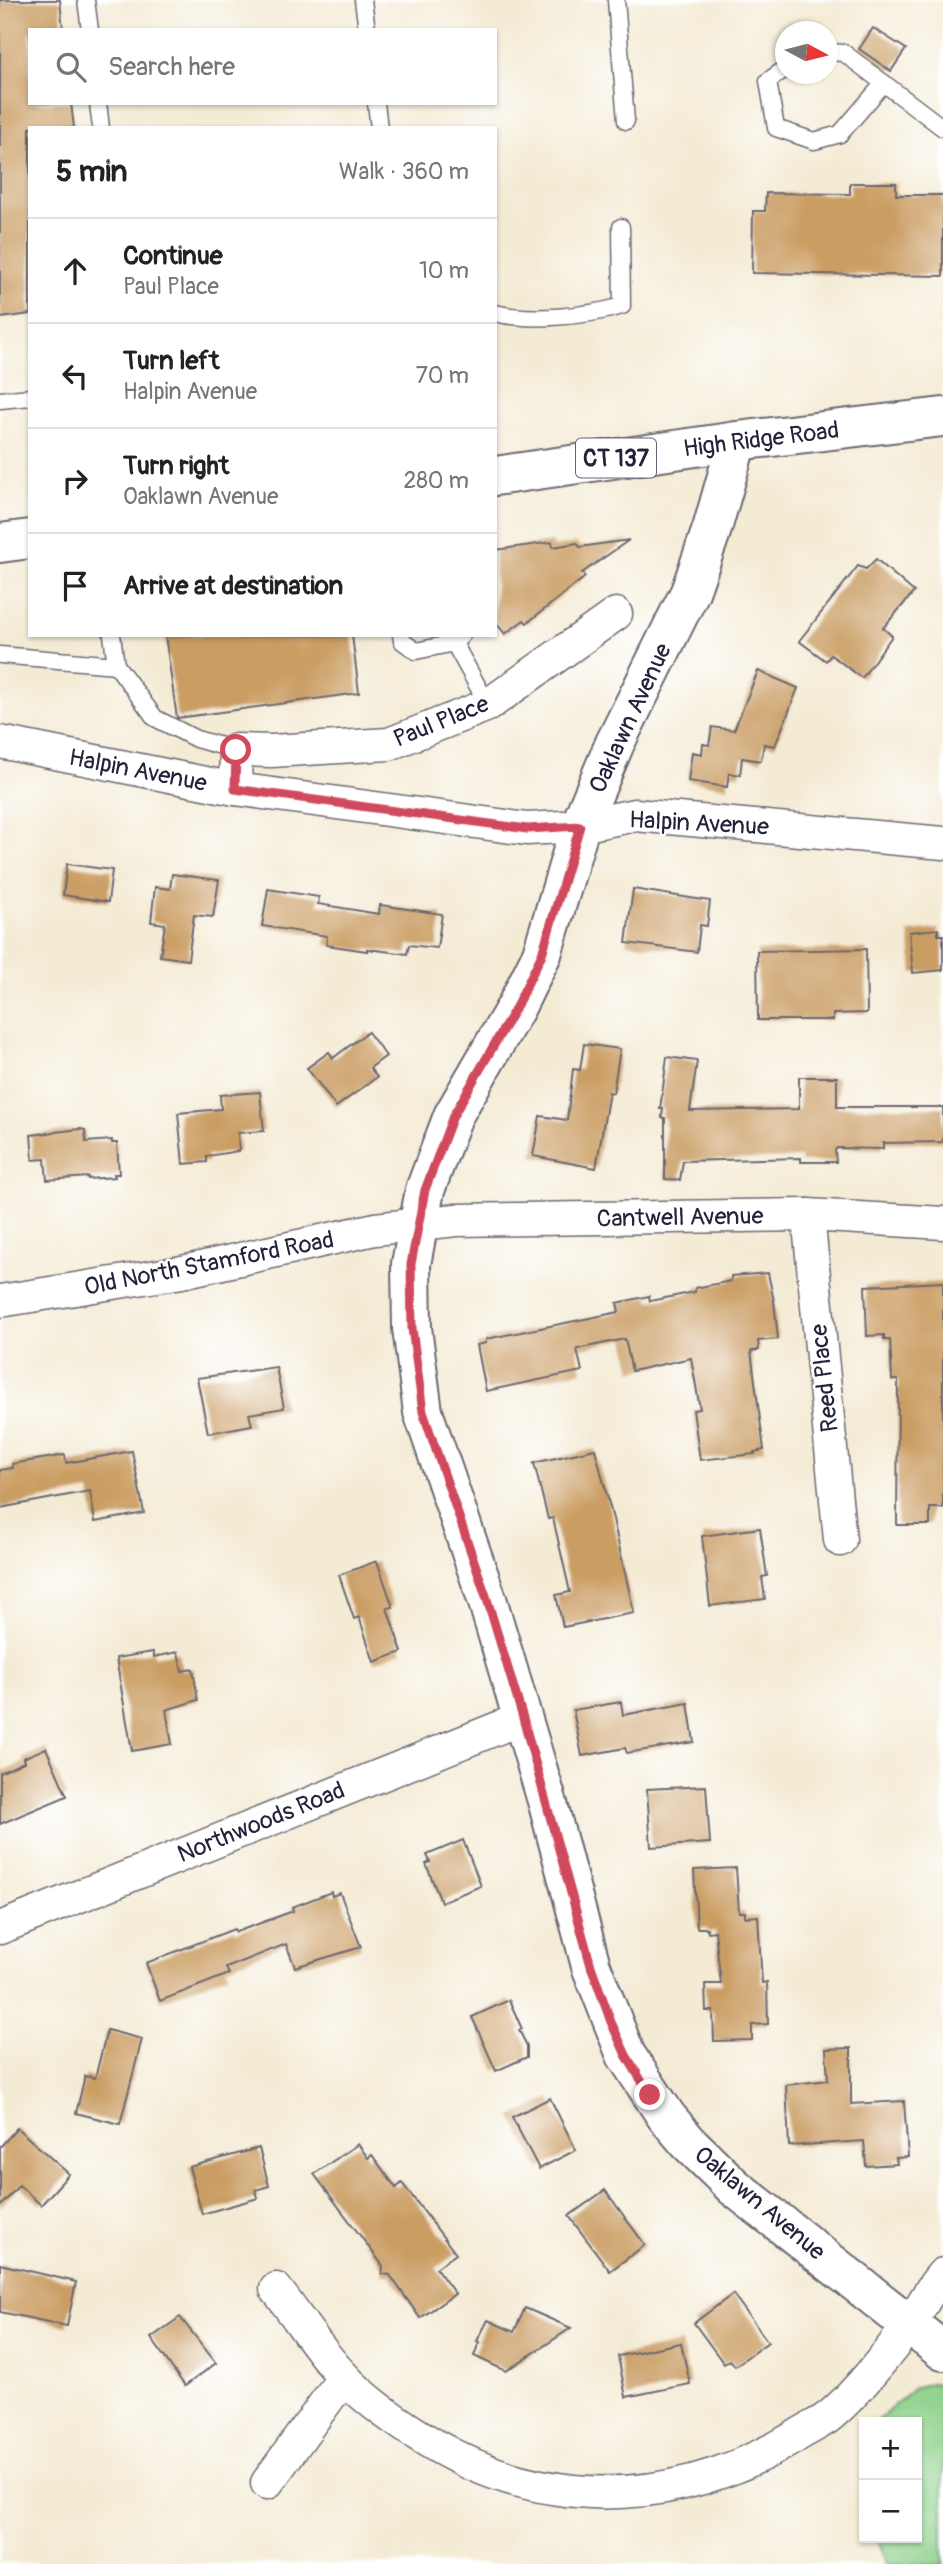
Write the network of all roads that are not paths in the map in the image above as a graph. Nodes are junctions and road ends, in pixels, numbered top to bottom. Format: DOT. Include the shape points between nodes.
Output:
graph roads {
  1 [pos="86,0"];
  2 [pos="363,0"];
  3 [pos="616,0"];
  4 [pos="90,28"];
  5 [pos="367,28"];
  6 [pos="838,53"];
  7 [pos="775,76"];
  8 [pos="884,83"];
  9 [pos="98,105"];
  10 [pos="376,105"];
  11 [pos="626,121"];
  12 [pos="101,126"];
  13 [pos="379,126"];
  14 [pos="943,128"];
  15 [pos="621,228"];
  16 [pos="497,314"];
  17 [pos="28,397"];
  18 [pos="0,400"];
  19 [pos="943,417"];
  20 [pos="737,441"];
  21 [pos="503,470"];
  22 [pos="28,539"];
  23 [pos="0,543"];
  24 [pos="616,614"];
  25 [pos="112,637"];
  26 [pos="401,637"];
  27 [pos="458,639"];
  28 [pos="0,655"];
  29 [pos="116,665"];
  30 [pos="488,705"];
  31 [pos="0,742"];
  32 [pos="236,750"];
  33 [pos="235,789"];
  34 [pos="580,826"];
  35 [pos="943,843"];
  36 [pos="808,1215"];
  37 [pos="943,1223"];
  38 [pos="418,1224"];
  39 [pos="0,1301"];
  40 [pos="840,1540"];
  41 [pos="523,1718"];
  42 [pos="0,1928"];
  43 [pos="943,2274"];
  44 [pos="276,2289"];
  45 [pos="910,2323"];
  46 [pos="943,2351"];
  47 [pos="344,2377"];
  48 [pos="267,2483"];
  1 -- 4 [label="lane"];
  2 -- 5 [label="lane"];
  3 -- 11 [label="lane"];
  6 -- 8 [label="lane"];
  7 -- 8 [label="lane" via="768,81 776,128 814,141 840,134"];
  8 -- 14 [label="lane"];
  9 -- 12 [label="lane"];
  10 -- 13 [label="lane"];
  15 -- 16 [label="lane" via="622,306 593,314"];
  17 -- 18 [label="lane"];
  19 -- 20 [label="street, High Ridge Road / CT 137"];
  20 -- 21 [label="street, High Ridge Road / CT 137"];
  20 -- 34 [label="street, Oaklawn Avenue" via="690,592 615,743"];
  22 -- 23 [label="street"];
  24 -- 30 [label="street, Paul Place"];
  25 -- 29 [label="lane"];
  26 -- 27 [label="lane" via="416,651"];
  27 -- 30 [label="lane"];
  28 -- 29 [label="lane"];
  29 -- 32 [label="lane" via="155,718 196,740"];
  30 -- 32 [label="street, Paul Place" via="389,744"];
  31 -- 33 [label="street, Halpin Avenue"];
  32 -- 33 [label="street"];
  33 -- 34 [label="street, Halpin Avenue" via="527,829"];
  34 -- 35 [label="street, Halpin Avenue" via="635,815"];
  34 -- 38 [label="street, Oaklawn Avenue" via="542,954 453,1116 425,1190"];
  36 -- 37 [label="street, Cantwell Avenue"];
  36 -- 38 [label="street, Cantwell Avenue"];
  36 -- 40 [label="street, Reed Place"];
  38 -- 39 [label="street, Old North Stamford Road" via="375,1229 182,1272"];
  38 -- 41 [label="street, Oaklawn Avenue" via="411,1299 423,1412"];
  41 -- 42 [label="street, Northwoods Road"];
  41 -- 45 [label="street, Oaklawn Avenue" via="591,1966 611,2022 639,2077 688,2142 734,2188"];
  43 -- 45 [label="street"];
  44 -- 47 [label="street"];
  45 -- 46 [label="street, Oaklawn Avenue"];
  45 -- 47 [label="street" via="828,2417 733,2469 664,2488 572,2491 523,2484 438,2448 390,2417"];
  47 -- 48 [label="street"];
}
